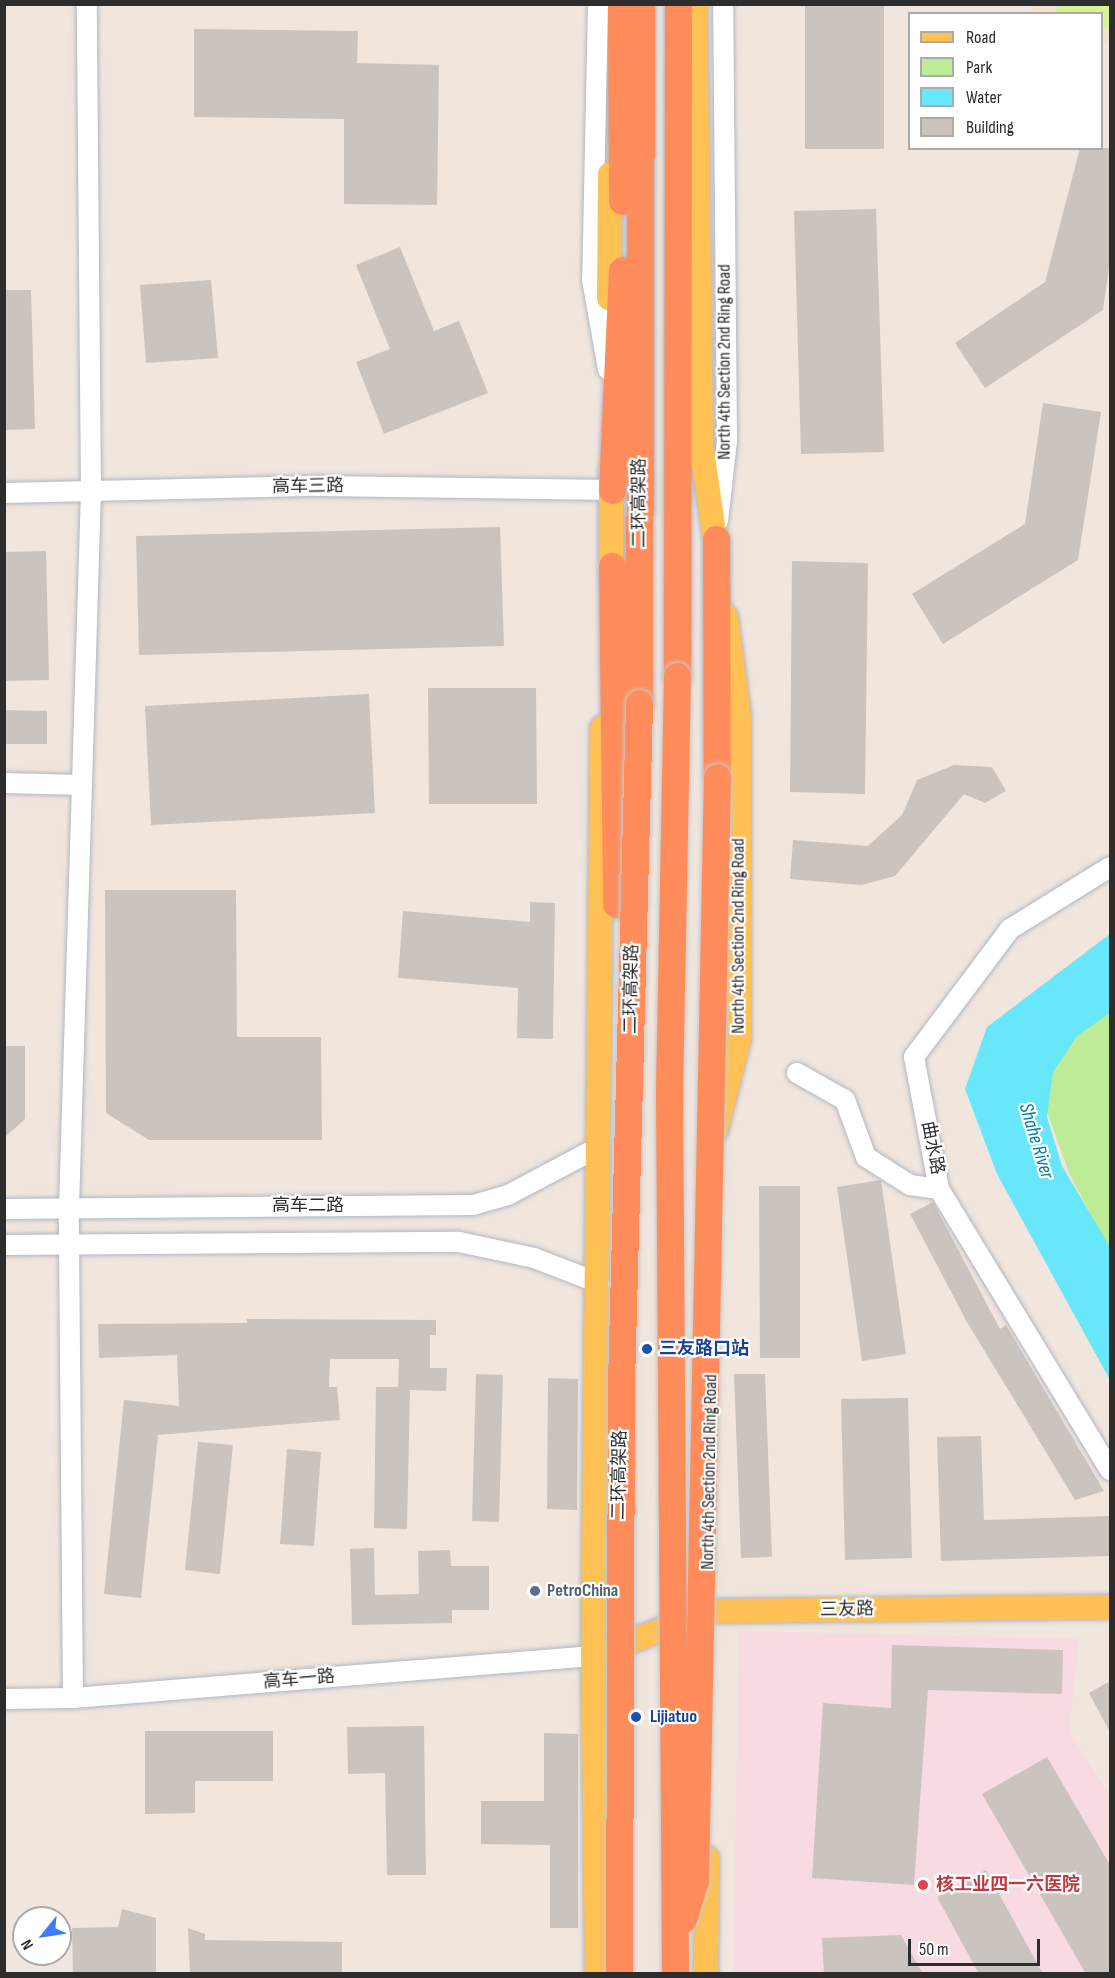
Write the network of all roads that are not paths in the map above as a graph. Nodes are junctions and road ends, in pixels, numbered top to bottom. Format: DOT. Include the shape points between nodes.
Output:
graph roads {
  1 [pos="87,4"];
  2 [pos="598,4"];
  3 [pos="609,4"];
  4 [pos="621,4"];
  5 [pos="641,4"];
  6 [pos="678,4"];
  7 [pos="695,4"];
  8 [pos="723,4"];
  9 [pos="608,370"];
  10 [pos="612,490"];
  11 [pos="4,493"];
  12 [pos="91,493"];
  13 [pos="716,539"];
  14 [pos="612,566"];
  15 [pos="4,783"];
  16 [pos="82,784"];
  17 [pos="1110,867"];
  18 [pos="797,1073"];
  19 [pos="599,1147"];
  20 [pos="939,1189"];
  21 [pos="69,1207"];
  22 [pos="4,1209"];
  23 [pos="70,1244"];
  24 [pos="4,1245"];
  25 [pos="599,1283"];
  26 [pos="1110,1470"];
  27 [pos="1110,1607"];
  28 [pos="709,1611"];
  29 [pos="593,1656"];
  30 [pos="73,1698"];
  31 [pos="4,1699"];
  32 [pos="618,1782"];
  33 [pos="675,1946"];
  34 [pos="597,1974"];
  35 [pos="619,1974"];
  36 [pos="675,1974"];
  37 [pos="706,1974"];
  1 -- 12 [label="street"];
  2 -- 9 [label="street" via="592,279"];
  3 -- 9 [label="main road"];
  4 -- 10 [label="highway" via="622,201"];
  5 -- 32 [label="highway, 二环高架路, bridge" via="639,703 621,1383"];
  6 -- 33 [label="highway, bridge" via="677,720 669,1092"];
  7 -- 13 [label="main road" via="701,443"];
  8 -- 13 [label="street, North 4th Section 2nd Ring Road" via="727,441"];
  9 -- 10 [label="main road"];
  10 -- 12 [label="street, 高车三路" via="318,486"];
  10 -- 14 [label="main road"];
  11 -- 12 [label="street, 高车三路"];
  12 -- 16 [label="street"];
  13 -- 28 [label="main road, North 4th Section 2nd Ring Road" via="738,715 740,1039 714,1138"];
  13 -- 33 [label="highway, bridge" via="717,777 695,1880"];
  14 -- 19 [label="main road" via="603,682 598,871"];
  14 -- 32 [label="highway" via="616,904 607,1725"];
  15 -- 16 [label="street"];
  16 -- 21 [label="street"];
  17 -- 20 [label="street, 曲水路" via="1010,929 914,1057"];
  18 -- 20 [label="street" via="845,1100 866,1157 910,1185"];
  19 -- 21 [label="street, 高车二路" via="508,1195 473,1205"];
  19 -- 25 [label="main road"];
  20 -- 26 [label="street, 曲水路"];
  21 -- 22 [label="street, 高车二路"];
  21 -- 23 [label="street"];
  23 -- 24 [label="street, 高车二路"];
  23 -- 25 [label="street, 高车二路" via="459,1242 534,1258"];
  23 -- 30 [label="street"];
  25 -- 29 [label="main road"];
  27 -- 28 [label="main road, 三友路"];
  28 -- 29 [label="main road, 三友路"];
  28 -- 37 [label="main road, North 4th Section 2nd Ring Road"];
  29 -- 30 [label="street, 高车一路"];
  29 -- 34 [label="main road"];
  30 -- 31 [label="street, 高车一路"];
  32 -- 35 [label="highway, 二环高架路, bridge"];
  33 -- 36 [label="highway, bridge"];
}
